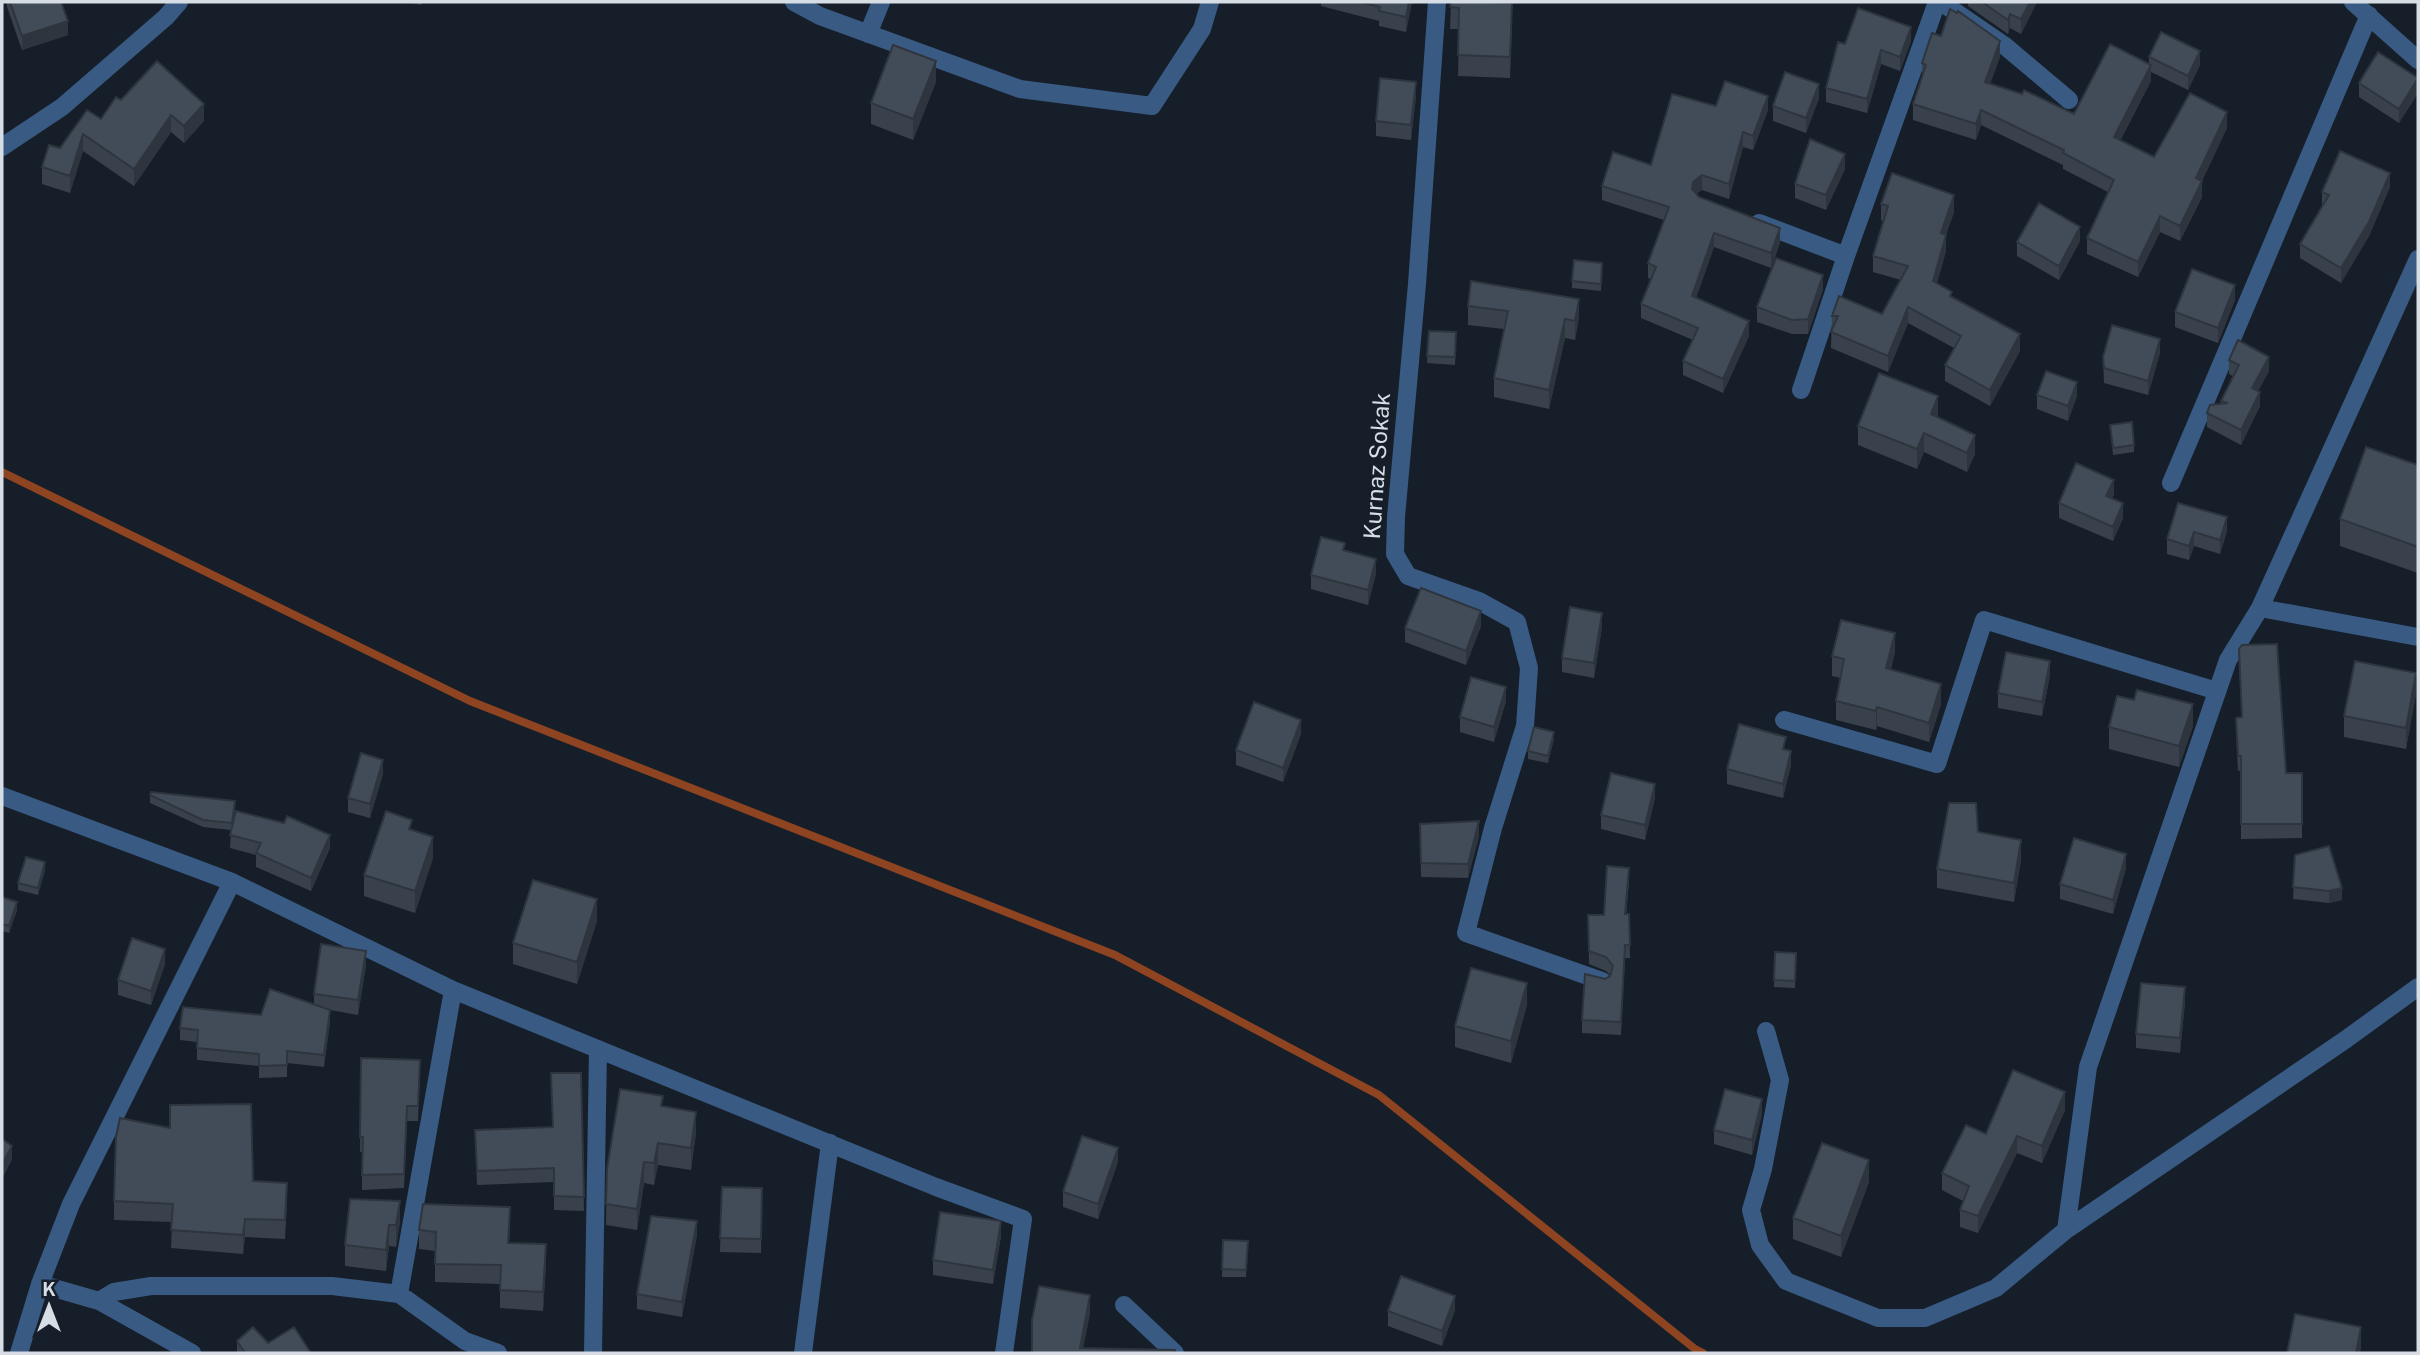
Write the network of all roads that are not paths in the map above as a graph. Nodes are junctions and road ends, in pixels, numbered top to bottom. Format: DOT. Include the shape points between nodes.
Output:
graph roads {
  1 [pos="179,2"];
  2 [pos="794,2"];
  3 [pos="881,2"];
  4 [pos="1210,2"];
  5 [pos="1437,2"];
  6 [pos="1939,2"];
  7 [pos="2353,2"];
  8 [pos="2369,15"];
  9 [pos="868,34"];
  10 [pos="2418,60"];
  11 [pos="2069,100"];
  12 [pos="2,147"];
  13 [pos="1742,216"];
  14 [pos="1846,256"];
  15 [pos="2418,259"];
  16 [pos="1801,390"];
  17 [pos="2171,483"];
  18 [pos="2260,608"];
  19 [pos="2418,637"];
  20 [pos="2217,691"];
  21 [pos="1784,720"];
  22 [pos="2,796"];
  23 [pos="232,882"];
  24 [pos="1602,981"];
  25 [pos="2418,987"];
  26 [pos="453,990"];
  27 [pos="1766,1031"];
  28 [pos="598,1049"];
  29 [pos="831,1143"];
  30 [pos="2066,1230"];
  31 [pos="40,1284"];
  32 [pos="399,1294"];
  33 [pos="99,1301"];
  34 [pos="1124,1305"];
  35 [pos="19,1353"];
  36 [pos="192,1353"];
  37 [pos="498,1353"];
  38 [pos="593,1353"];
  39 [pos="803,1353"];
  40 [pos="1004,1353"];
  41 [pos="1175,1353"];
  1 -- 12 [label="street" via="62,107"];
  2 -- 9 [label="street"];
  3 -- 9 [label="street"];
  4 -- 9 [label="street" via="1202,29 1152,106 1020,89"];
  5 -- 24 [label="street, Kurnaz Sokak" via="1395,554 1408,576 1479,601 1517,622 1529,668 1525,726 1466,933"];
  6 -- 11 [label="street" via="2005,46"];
  6 -- 14 [label="street"];
  7 -- 8 [label="street"];
  8 -- 10 [label="street"];
  8 -- 17 [label="street"];
  13 -- 14 [label="street"];
  14 -- 16 [label="street"];
  15 -- 18 [label="street"];
  18 -- 19 [label="street"];
  18 -- 20 [label="street" via="2228,660"];
  20 -- 21 [label="street" via="1984,620 1937,764"];
  20 -- 30 [label="street" via="2088,1067"];
  22 -- 23 [label="street"];
  23 -- 26 [label="street"];
  23 -- 31 [label="street" via="71,1204"];
  25 -- 30 [label="street"];
  26 -- 28 [label="street"];
  26 -- 32 [label="street"];
  27 -- 30 [label="street" via="1780,1080 1751,1210 1760,1245 1786,1280 1878,1318 1925,1318 1996,1288"];
  28 -- 29 [label="street"];
  28 -- 38 [label="street"];
  29 -- 39 [label="street"];
  29 -- 40 [label="street" via="1023,1219"];
  31 -- 33 [label="street"];
  31 -- 35 [label="street"];
  32 -- 33 [label="street" via="332,1286 151,1286 114,1292"];
  32 -- 37 [label="street" via="464,1340"];
  33 -- 36 [label="street"];
  34 -- 41 [label="street"];
}
